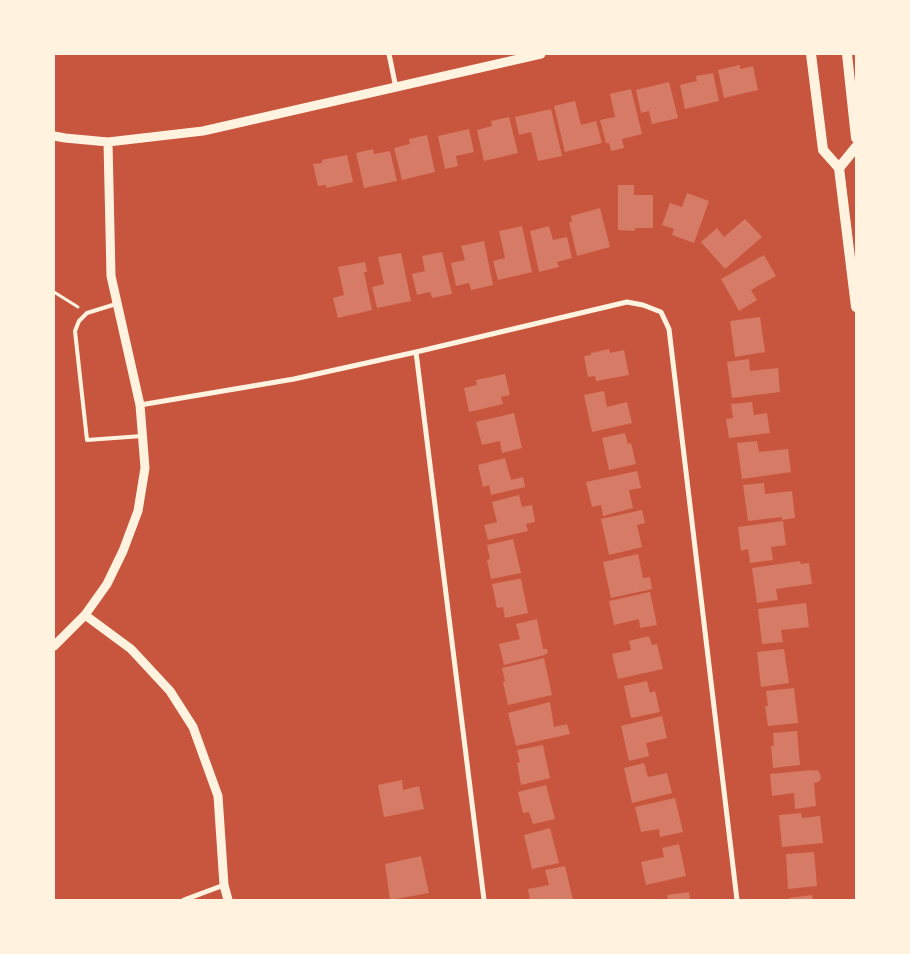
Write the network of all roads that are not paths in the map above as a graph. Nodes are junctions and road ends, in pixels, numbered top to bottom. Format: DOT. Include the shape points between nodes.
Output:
graph roads {
  1 [pos="389,54"];
  2 [pos="541,54"];
  3 [pos="811,54"];
  4 [pos="847,54"];
  5 [pos="396,88"];
  6 [pos="54,136"];
  7 [pos="856,138"];
  8 [pos="108,142"];
  9 [pos="856,147"];
  10 [pos="838,168"];
  11 [pos="116,304"];
  12 [pos="856,307"];
  13 [pos="416,352"];
  14 [pos="140,405"];
  15 [pos="143,436"];
  16 [pos="85,616"];
  17 [pos="54,646"];
  18 [pos="224,884"];
  19 [pos="184,900"];
  20 [pos="228,900"];
  21 [pos="484,900"];
  22 [pos="736,900"];
  1 -- 5 [label="street"];
  2 -- 5 [label="street"];
  3 -- 10 [label="main road" via="823,150"];
  4 -- 7 [label="main road"];
  5 -- 8 [label="street" via="203,131"];
  6 -- 8 [label="street"];
  8 -- 11 [label="street" via="111,276"];
  9 -- 10 [label="main road"];
  10 -- 12 [label="main road"];
  11 -- 14 [label="street"];
  11 -- 15 [label="lane" via="87,313 75,331 87,440"];
  13 -- 14 [label="street" via="294,379"];
  13 -- 21 [label="street"];
  13 -- 22 [label="street" via="628,302 661,312 669,329"];
  14 -- 15 [label="street"];
  15 -- 16 [label="street" via="145,468 138,511 107,584"];
  16 -- 17 [label="street"];
  16 -- 18 [label="street" via="131,649 170,691 194,727 218,796"];
  18 -- 19 [label="street"];
  18 -- 20 [label="street"];
}
